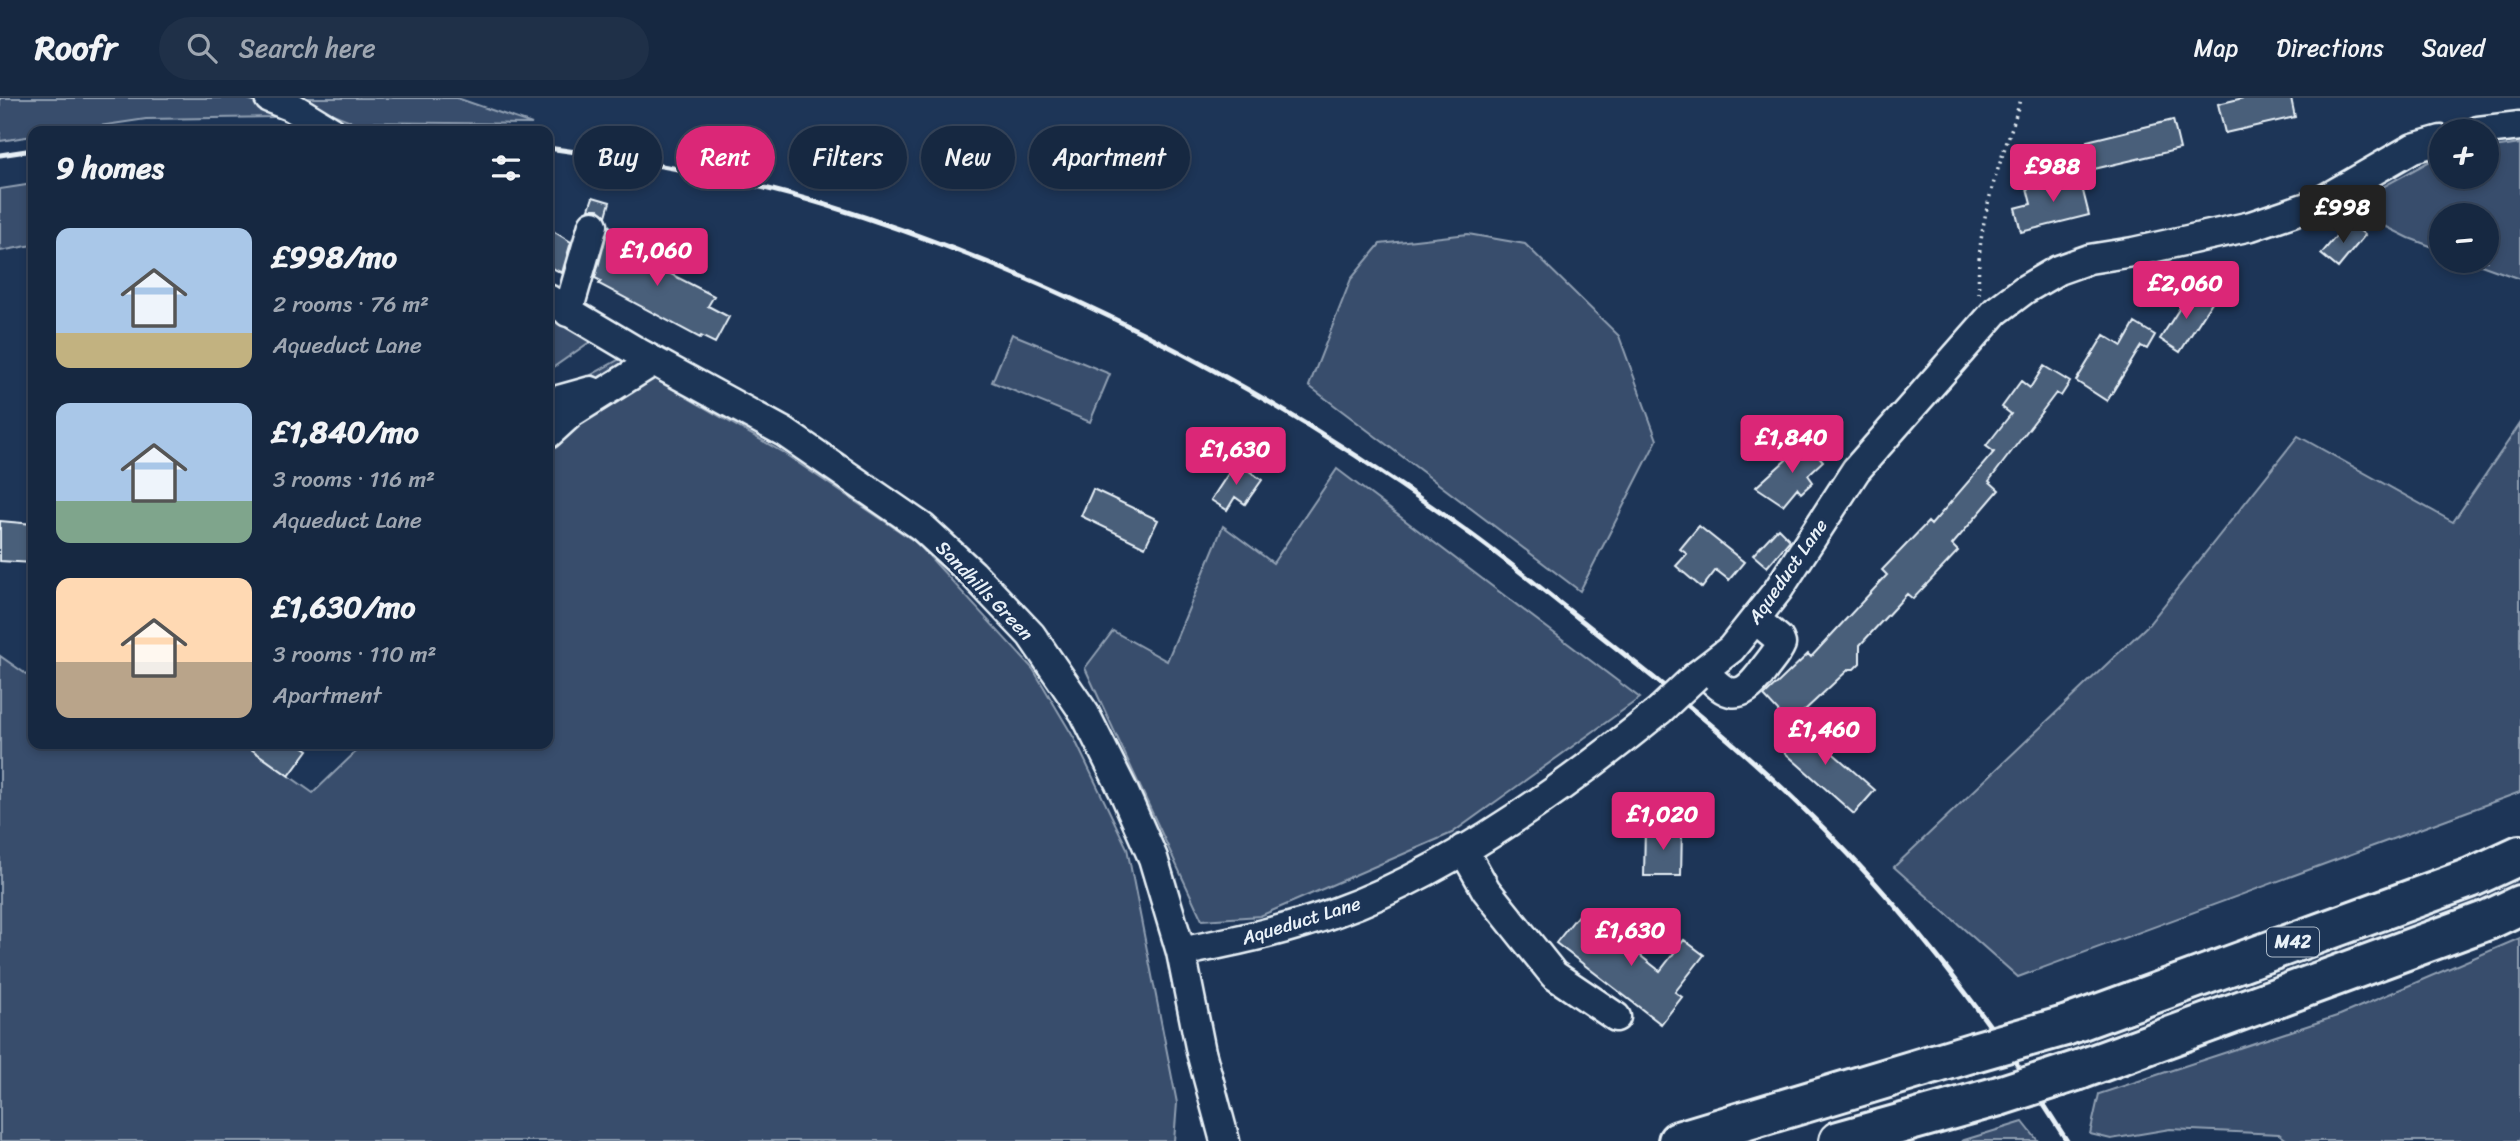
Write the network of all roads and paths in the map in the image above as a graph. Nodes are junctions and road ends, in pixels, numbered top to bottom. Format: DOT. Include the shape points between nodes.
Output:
graph roads {
  1 [pos="269,98"];
  2 [pos="2020,98"];
  3 [pos="323,126"];
  4 [pos="2520,126"];
  5 [pos="2499,128"];
  6 [pos="2429,143"];
  7 [pos="593,225"];
  8 [pos="558,306"];
  9 [pos="1981,327"];
  10 [pos="654,362"];
  11 [pos="617,384"];
  12 [pos="553,402"];
  13 [pos="553,430"];
  14 [pos="1755,619"];
  15 [pos="1700,674"];
  16 [pos="1463,849"];
  17 [pos="2520,855"];
  18 [pos="2520,905"];
  19 [pos="1181,952"];
  20 [pos="1616,1017"];
  21 [pos="1225,1141"];
  22 [pos="1678,1141"];
  23 [pos="1839,1141"];
  1 -- 3 [label="street"];
  2 -- 9 [label="path" via="1981,232"];
  4 -- 5 [label="street"];
  6 -- 9 [label="street, Aqueduct Lane" via="2413,148 2316,204 2264,222 2089,258 2058,270 2005,304"];
  7 -- 8 [label="street"];
  8 -- 10 [label="street, Sandhills Green"];
  9 -- 14 [label="street, Aqueduct Lane" via="1856,470"];
  10 -- 11 [label="street"];
  10 -- 19 [label="street, Sandhills Green" via="784,432 922,527 1031,635 1085,714 1123,790 1153,858"];
  11 -- 12 [label="street"];
  11 -- 13 [label="street"];
  14 -- 15 [label="street, Aqueduct Lane" via="1731,649"];
  14 -- 15 [label="street" via="1780,643 1750,688 1730,693"];
  15 -- 16 [label="street, Aqueduct Lane, bridge" via="1563,786"];
  16 -- 19 [label="street, Aqueduct Lane" via="1337,912"];
  16 -- 20 [label="street" via="1486,890 1555,975"];
  17 -- 22 [label="highway, M42, bridge" via="2470,878 2064,1026"];
  18 -- 23 [label="highway, M42, bridge" via="2079,1070"];
  19 -- 21 [label="street, Sandhills Green"];
}
